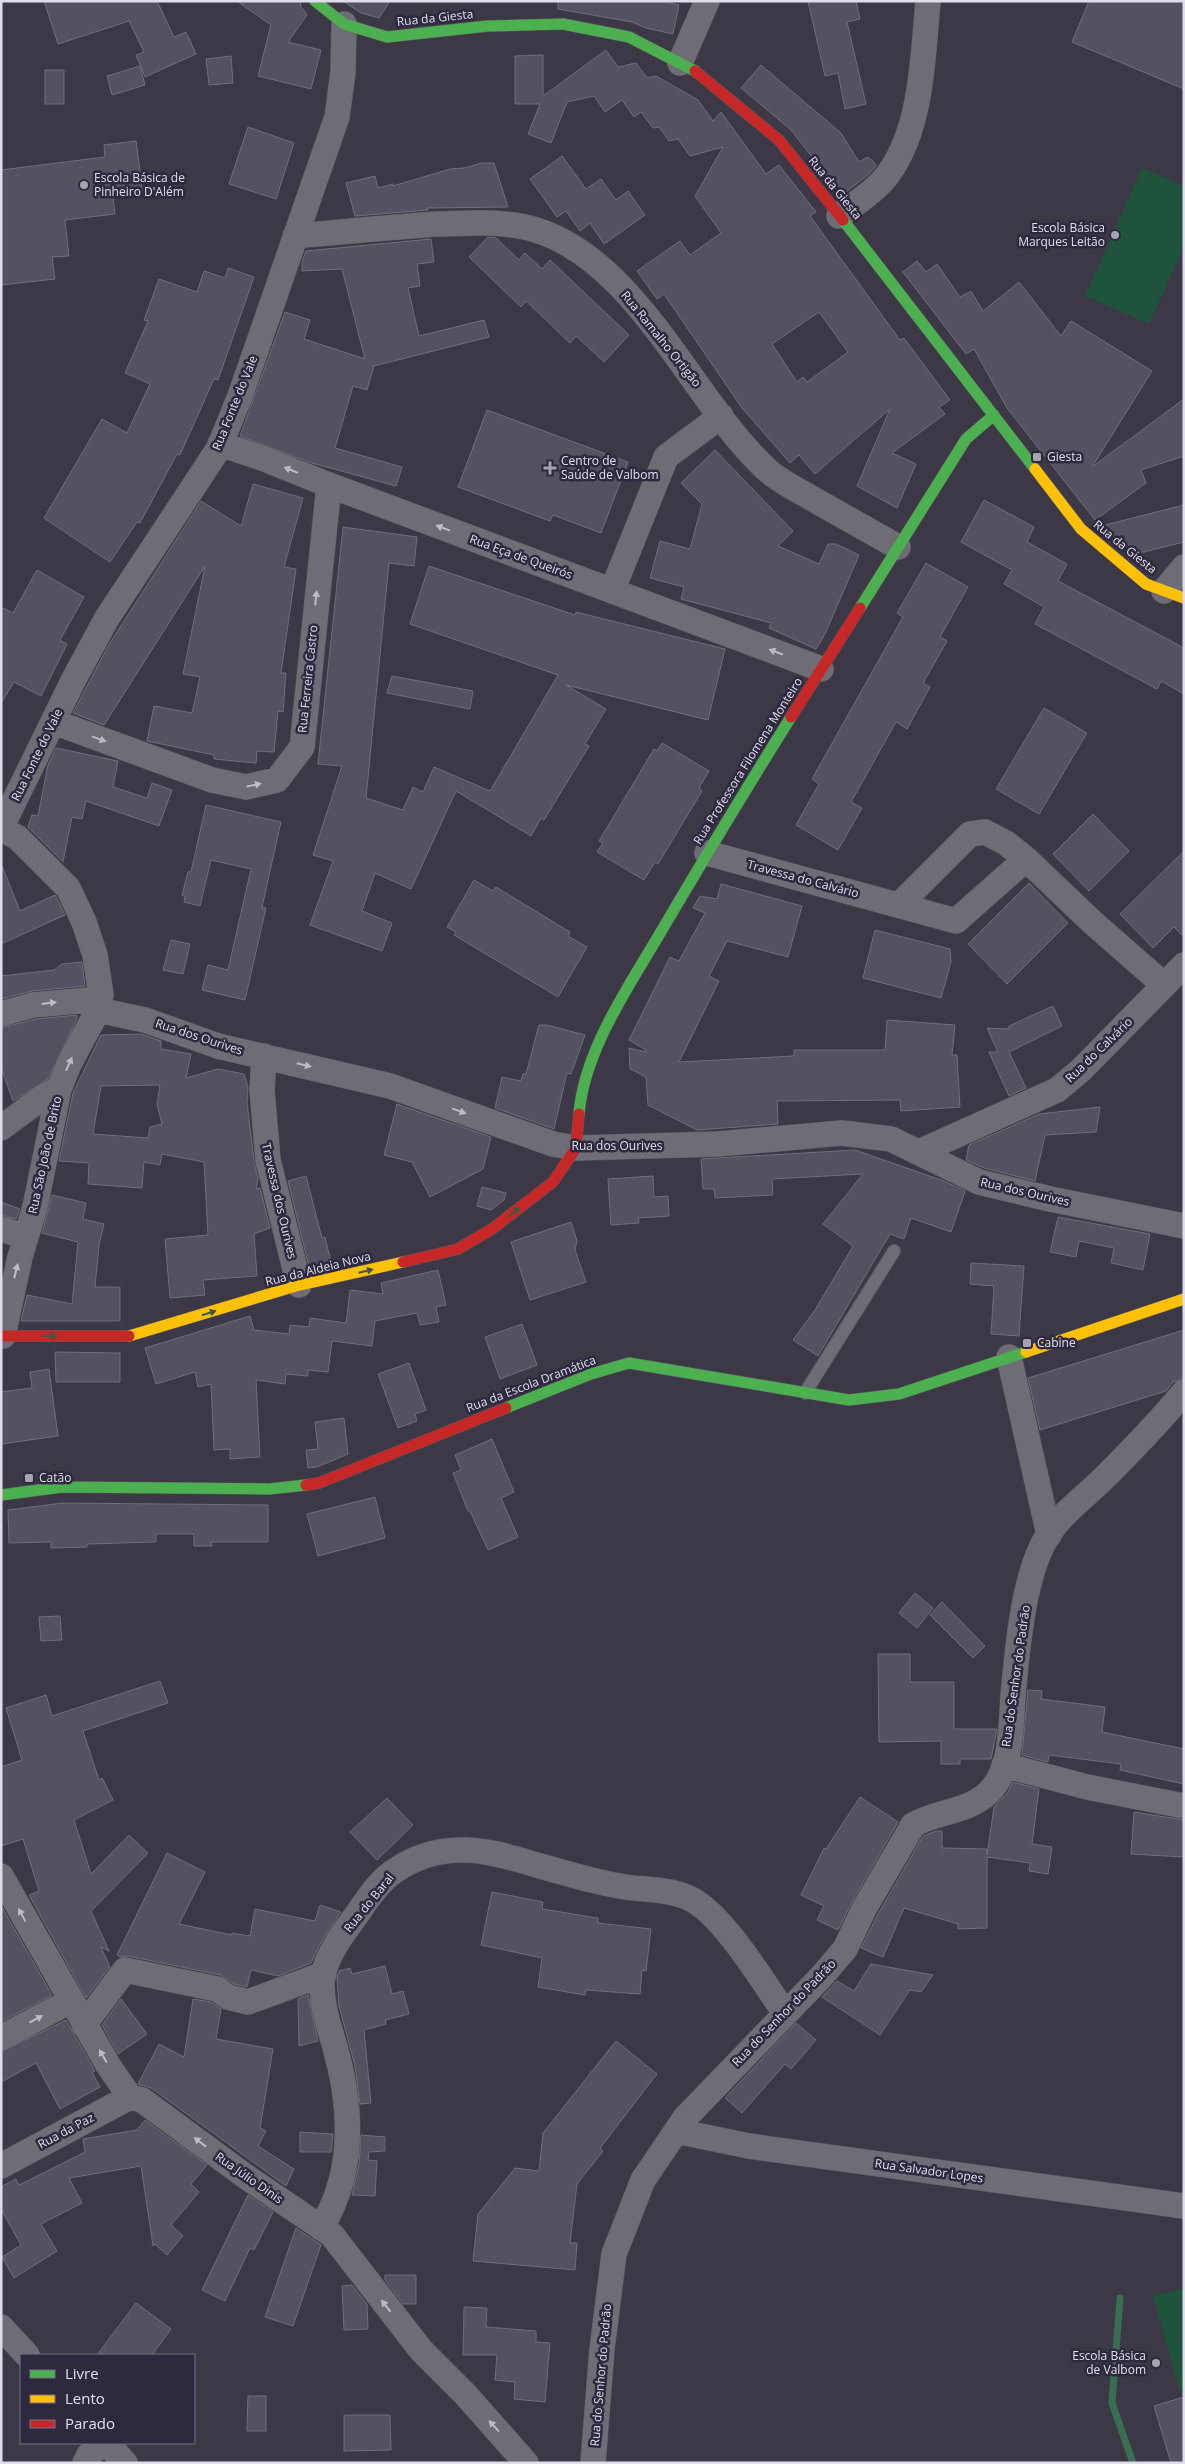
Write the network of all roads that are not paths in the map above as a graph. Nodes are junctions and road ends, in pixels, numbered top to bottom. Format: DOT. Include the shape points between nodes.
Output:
graph roads {
  1 [pos="315,1"];
  2 [pos="707,1"];
  3 [pos="928,1"];
  4 [pos="344,24"];
  5 [pos="680,63"];
  6 [pos="839,216"];
  7 [pos="295,236"];
  8 [pos="994,415"];
  9 [pos="721,416"];
  10 [pos="220,444"];
  11 [pos="329,485"];
  12 [pos="898,547"];
  13 [pos="1184,567"];
  14 [pos="612,591"];
  15 [pos="1174,594"];
  16 [pos="821,669"];
  17 [pos="54,722"];
  18 [pos="1,828"];
  19 [pos="707,853"];
  20 [pos="1026,859"];
  21 [pos="899,905"];
  22 [pos="1184,965"];
  23 [pos="1164,985"];
  24 [pos="98,1010"];
  25 [pos="1,1014"];
  26 [pos="264,1056"];
  27 [pos="59,1089"];
  28 [pos="1,1128"];
  29 [pos="576,1148"];
  30 [pos="919,1152"];
  31 [pos="1184,1226"];
  32 [pos="1,1229"];
  33 [pos="26,1238"];
  34 [pos="894,1251"];
  35 [pos="299,1285"];
  36 [pos="1184,1298"];
  37 [pos="2,1336"];
  38 [pos="1009,1357"];
  39 [pos="1184,1392"];
  40 [pos="805,1393"];
  41 [pos="1,1495"];
  42 [pos="1049,1534"];
  43 [pos="1004,1765"];
  44 [pos="1184,1806"];
  45 [pos="1,1876"];
  46 [pos="324,1974"];
  47 [pos="70,2001"];
  48 [pos="785,2013"];
  49 [pos="84,2025"];
  50 [pos="1,2038"];
  51 [pos="130,2097"];
  52 [pos="676,2131"];
  53 [pos="1,2166"];
  54 [pos="1184,2206"];
  55 [pos="321,2228"];
  56 [pos="1,2327"];
  57 [pos="26,2354"];
  58 [pos="104,2444"];
  59 [pos="106,2444"];
  60 [pos="85,2463"];
  61 [pos="125,2463"];
  62 [pos="526,2463"];
  63 [pos="593,2463"];
  1 -- 4 [label="street"];
  2 -- 5 [label="street"];
  3 -- 6 [label="street" via="919,96 904,145 889,173"];
  4 -- 5 [label="street, Rua da Giesta" via="387,37 488,26 563,24 629,37"];
  4 -- 7 [label="street, Rua Fonte do Vale" via="343,72 337,116"];
  5 -- 6 [label="street, Rua da Giesta" via="698,72 779,140"];
  6 -- 8 [label="street, Rua da Giesta"];
  7 -- 9 [label="street, Rua Ramalho Ortigão" via="396,226 486,222 526,227 562,241 595,263 635,304"];
  7 -- 10 [label="street, Rua Fonte do Vale" via="240,396"];
  8 -- 12 [label="street, Rua Professora Filomena Monteiro" via="966,439"];
  8 -- 15 [label="street, Rua da Giesta" via="1081,529 1146,584"];
  9 -- 12 [label="street, Rua Ramalho Ortigão" via="766,469"];
  9 -- 14 [label="street" via="666,457"];
  11 -- 10 [label="street, Rua Eça de Queirós, one-way"];
  10 -- 17 [label="street, Rua Fonte do Vale" via="107,618"];
  14 -- 11 [label="street, Rua Eça de Queirós, one-way"];
  17 -- 11 [label="street, Rua Ferreira Castro, one-way" via="212,780 246,787 277,780 302,747"];
  12 -- 16 [label="street, Rua Professora Filomena Monteiro"];
  13 -- 15 [label="street"];
  16 -- 14 [label="street, Rua Eça de Queirós, one-way"];
  16 -- 19 [label="street, Rua Professora Filomena Monteiro"];
  17 -- 18 [label="street, Rua Fonte do Vale"];
  18 -- 24 [label="street" via="18,838 68,888 84,922 94,955 101,995"];
  19 -- 21 [label="street, Travessa do Calvário"];
  19 -- 29 [label="street, Rua Professora Filomena Monteiro" via="625,994 591,1061 580,1102"];
  20 -- 21 [label="street, Travessa do Calvário" via="956,921"];
  20 -- 21 [label="street" via="985,832 970,834"];
  20 -- 23 [label="street"];
  22 -- 23 [label="street, Rua do Calvário"];
  23 -- 30 [label="street, Rua do Calvário" via="1081,1070 1057,1090"];
  25 -- 24 [label="street, Rua dos Ourives, one-way" via="33,1005 73,1000 88,1000"];
  24 -- 26 [label="street, Rua dos Ourives" via="145,1020 218,1046"];
  27 -- 24 [label="street, Rua São João de Brito, one-way"];
  26 -- 29 [label="street, Rua dos Ourives, one-way" via="390,1086 553,1144"];
  26 -- 35 [label="street, Travessa dos Ourives" via="262,1090 268,1160"];
  27 -- 28 [label="street" via="42,1097"];
  27 -- 33 [label="street, Rua São João de Brito" via="36,1207"];
  29 -- 30 [label="street, Rua dos Ourives" via="718,1144 842,1133 891,1139"];
  35 -- 29 [label="street, Rua da Aldeia Nova, one-way" via="458,1249 492,1229 553,1182"];
  30 -- 31 [label="street, Rua dos Ourives" via="978,1182"];
  32 -- 33 [label="street"];
  37 -- 33 [label="street, Rua São João de Brito, one-way"];
  34 -- 40 [label="lane"];
  37 -- 35 [label="street, Rua da Aldeia Nova, one-way" via="127,1337"];
  36 -- 38 [label="street, Rua da Escola Dramática"];
  38 -- 40 [label="street, Rua da Escola Dramática" via="898,1394 849,1400"];
  38 -- 42 [label="street"];
  39 -- 42 [label="street, Rua do Senhor do Padrão" via="1109,1473 1059,1519"];
  40 -- 41 [label="street, Rua da Escola Dramática" via="629,1363 591,1374 319,1483 269,1489 62,1487"];
  42 -- 43 [label="street, Rua do Senhor do Padrão" via="1042,1544 1022,1618"];
  43 -- 44 [label="street" via="1087,1787"];
  43 -- 48 [label="street, Rua do Senhor do Padrão" via="989,1792 969,1807 925,1818 913,1825 844,1949"];
  47 -- 45 [label="street, Rua Júlio Dinis, one-way"];
  46 -- 48 [label="street, Rua do Baral" via="345,1931 391,1872 426,1854 457,1848 499,1855 580,1878 669,1891 692,1900 711,1913"];
  46 -- 49 [label="street" via="248,2002 228,1997 216,1989 125,1970"];
  46 -- 55 [label="street, Rua do Baral" via="322,2008 347,2097 347,2139 342,2176 332,2209"];
  47 -- 49 [label="street, Rua Júlio Dinis"];
  50 -- 47 [label="street, one-way"];
  48 -- 52 [label="street, Rua do Senhor do Padrão"];
  51 -- 49 [label="street, Rua Júlio Dinis, one-way"];
  51 -- 53 [label="street, Rua da Paz"];
  55 -- 51 [label="street, Rua Júlio Dinis, one-way" via="142,2100"];
  52 -- 54 [label="street, Rua Salvador Lopes" via="749,2146"];
  52 -- 63 [label="street, Rua do Senhor do Padrão" via="644,2180 614,2254"];
  62 -- 55 [label="street, Rua Júlio Dinis, one-way" via="421,2350 332,2235"];
  56 -- 57 [label="street"];
  58 -- 60 [label="street" via="89,2455"];
  59 -- 61 [label="street"];
}
